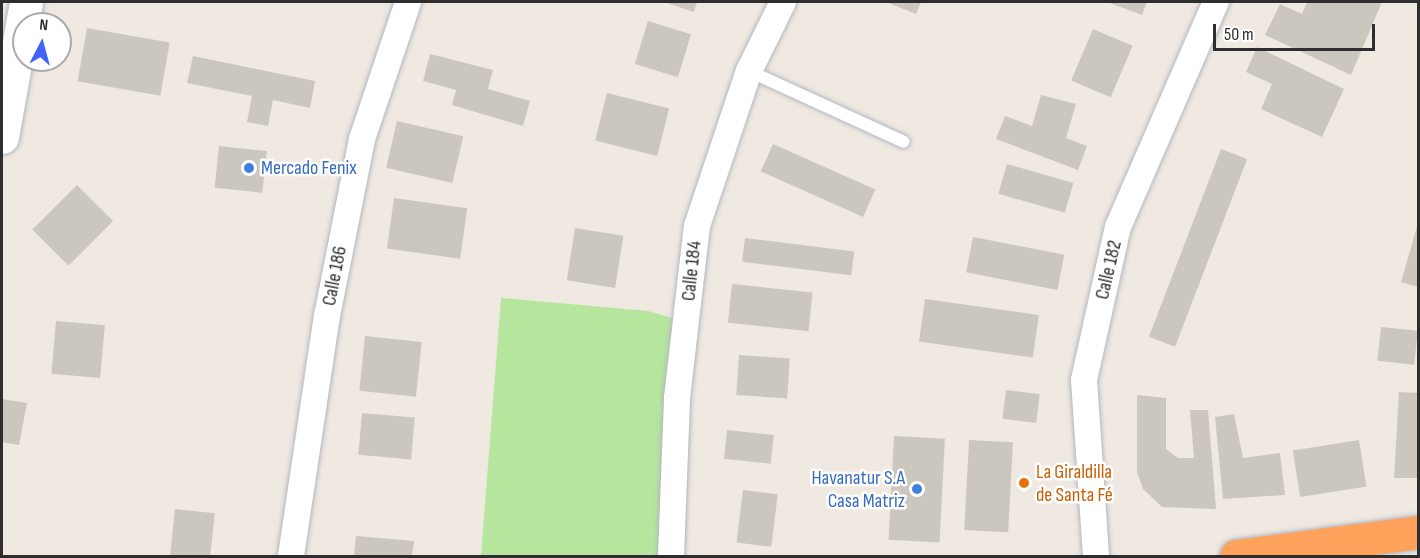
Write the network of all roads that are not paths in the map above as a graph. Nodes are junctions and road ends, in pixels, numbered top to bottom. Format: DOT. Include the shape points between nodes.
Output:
graph roads {
  1 [pos="26,2"];
  2 [pos="408,2"];
  3 [pos="783,2"];
  4 [pos="1216,2"];
  5 [pos="748,71"];
  6 [pos="2,137"];
  7 [pos="904,142"];
  8 [pos="1419,532"];
  9 [pos="291,556"];
  10 [pos="671,556"];
  11 [pos="1096,556"];
  12 [pos="1236,556"];
  1 -- 6 [label="street"];
  2 -- 9 [label="street, Calle 186" via="362,139 327,316"];
  3 -- 5 [label="street, Calle 184"];
  4 -- 11 [label="street, Calle 182" via="1118,227 1084,380"];
  5 -- 7 [label="lane"];
  5 -- 10 [label="street, Calle 184" via="697,226 676,398"];
  8 -- 12 [label="highway"];
}
